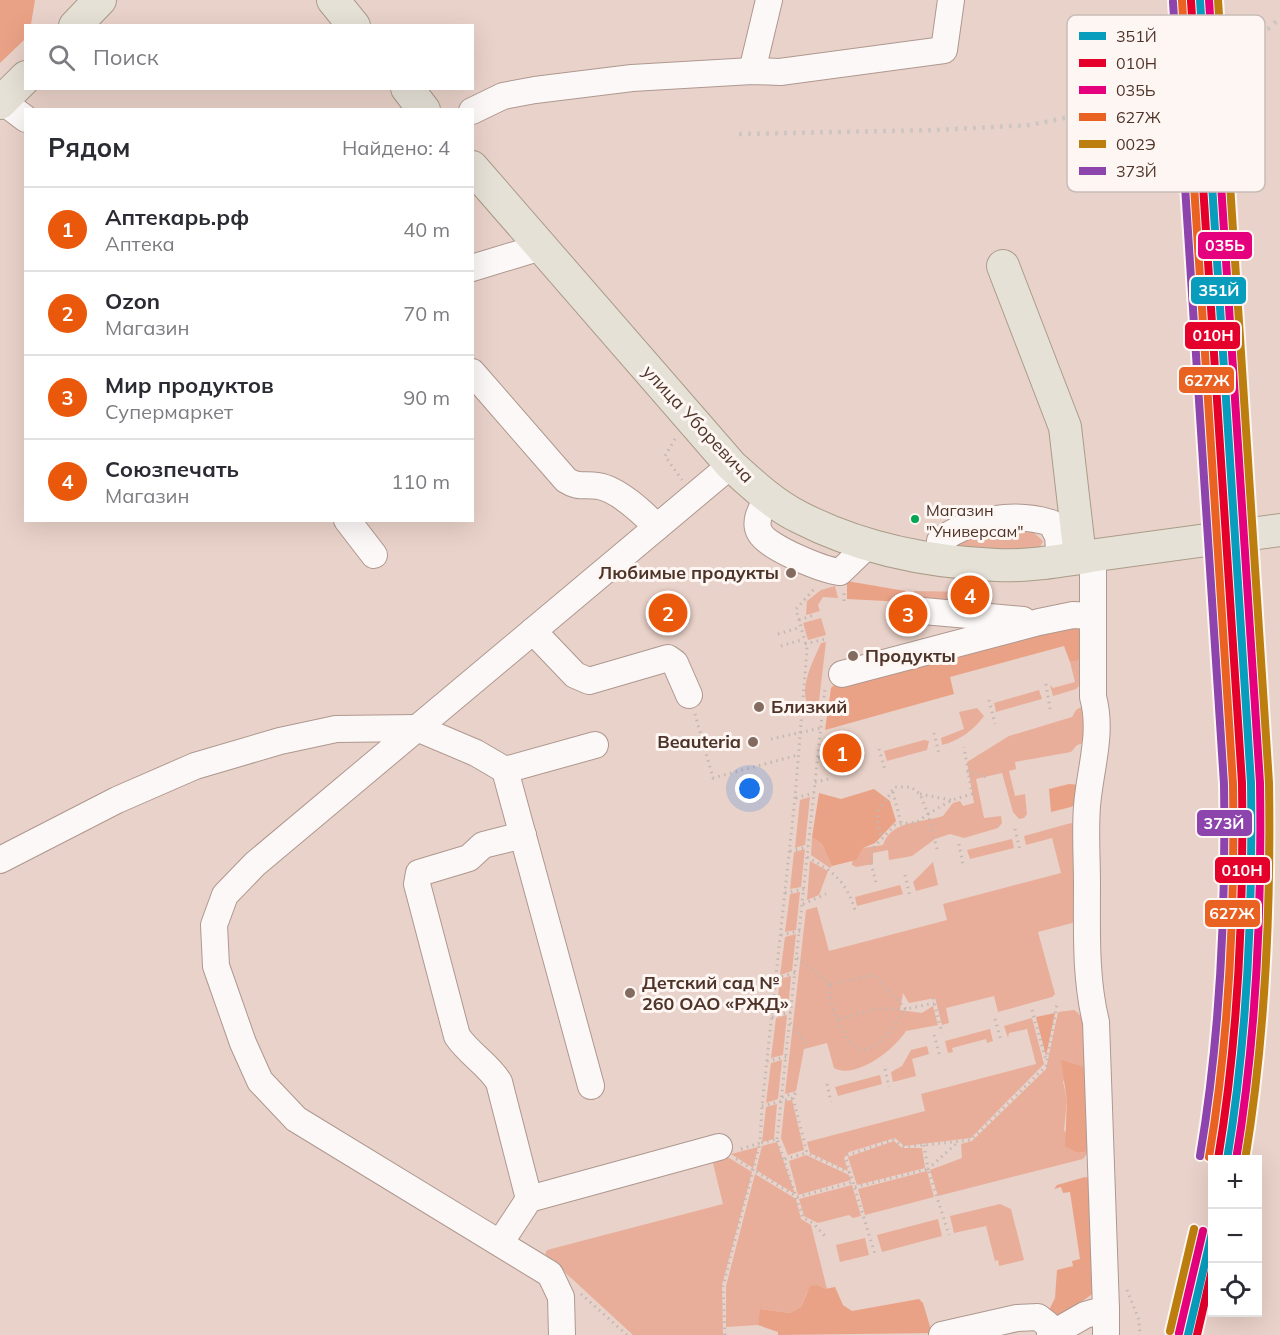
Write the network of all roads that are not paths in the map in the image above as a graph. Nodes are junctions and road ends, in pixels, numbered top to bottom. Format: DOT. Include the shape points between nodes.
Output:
graph roads {
  1 [pos="100,0"];
  2 [pos="333,0"];
  3 [pos="769,0"];
  4 [pos="951,0"];
  5 [pos="77,24"];
  6 [pos="352,24"];
  7 [pos="752,71"];
  8 [pos="24,81"];
  9 [pos="409,90"];
  10 [pos="9,108"];
  11 [pos="422,108"];
  12 [pos="474,110"];
  13 [pos="474,168"];
  14 [pos="541,247"];
  15 [pos="1003,266"];
  16 [pos="474,267"];
  17 [pos="474,374"];
  18 [pos="731,465"];
  19 [pos="768,497"];
  20 [pos="348,522"];
  21 [pos="657,527"];
  22 [pos="1280,530"];
  23 [pos="868,545"];
  24 [pos="374,555"];
  25 [pos="1078,558"];
  26 [pos="939,560"];
  27 [pos="912,610"];
  28 [pos="1092,616"];
  29 [pos="1039,622"];
  30 [pos="533,631"];
  31 [pos="834,676"];
  32 [pos="692,703"];
  33 [pos="417,728"];
  34 [pos="595,745"];
  35 [pos="506,770"];
  36 [pos="523,835"];
  37 [pos="0,860"];
  38 [pos="591,1086"];
  39 [pos="730,1152"];
  40 [pos="529,1199"];
  41 [pos="500,1243"];
  42 [pos="1106,1309"];
  43 [pos="562,1335"];
  44 [pos="942,1335"];
  45 [pos="1051,1335"];
  46 [pos="1106,1335"];
  1 -- 5 [label="main road"];
  2 -- 6 [label="main road"];
  3 -- 7 [label="street"];
  4 -- 7 [label="street" via="944,50 780,72"];
  7 -- 12 [label="street" via="632,78 535,90 503,96"];
  8 -- 10 [label="main road"];
  9 -- 11 [label="main road"];
  13 -- 14 [label="main road, улица Уборевича"];
  14 -- 16 [label="street"];
  14 -- 18 [label="main road, улица Уборевича"];
  15 -- 25 [label="main road" via="1065,427"];
  17 -- 21 [label="street" via="566,480 577,486 600,486 633,504"];
  18 -- 19 [label="main road, улица Уборевича"];
  18 -- 21 [label="street"];
  19 -- 23 [label="main road, улица Уборевича" via="797,517"];
  19 -- 23 [label="street" via="757,518 759,532 823,570 840,572"];
  20 -- 24 [label="street"];
  21 -- 30 [label="street"];
  22 -- 25 [label="main road, улица Уборевича"];
  23 -- 26 [label="main road, улица Уборевича"];
  25 -- 26 [label="main road, улица Уборевича" via="999,565"];
  25 -- 26 [label="street" via="1051,523 1036,518 977,522 955,529 940,541"];
  25 -- 28 [label="street"];
  27 -- 29 [label="street"];
  28 -- 29 [label="street" via="1073,615"];
  28 -- 42 [label="street" via="1093,697 1099,732 1087,809 1087,919 1089,995 1096,1022"];
  29 -- 31 [label="street"];
  30 -- 32 [label="street" via="575,675 589,681 668,658 675,663"];
  30 -- 33 [label="street"];
  33 -- 35 [label="street"];
  33 -- 37 [label="street" via="336,729 195,766 117,800"];
  33 -- 41 [label="street" via="255,864 225,895 214,926 216,966 260,1081 296,1119"];
  34 -- 35 [label="street"];
  35 -- 36 [label="street"];
  36 -- 38 [label="street"];
  36 -- 40 [label="street" via="483,845 469,858 419,873 417,884 458,1036 499,1082"];
  39 -- 40 [label="street"];
  40 -- 41 [label="street"];
  41 -- 43 [label="street" via="550,1274 561,1297"];
  42 -- 45 [label="street" via="1085,1315"];
  42 -- 46 [label="street"];
  44 -- 45 [label="street" via="1038,1317 1047,1324"];
}
